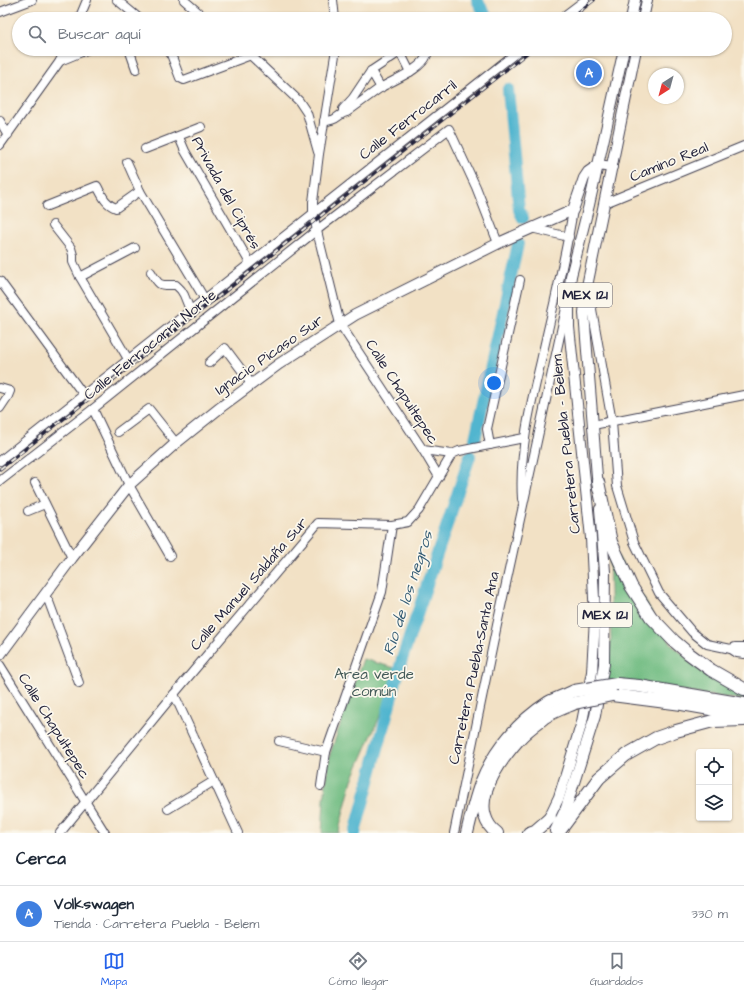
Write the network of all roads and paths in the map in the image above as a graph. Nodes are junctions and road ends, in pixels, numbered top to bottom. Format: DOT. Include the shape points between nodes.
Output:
graph roads {
  1 [pos="31,0"];
  2 [pos="87,0"];
  3 [pos="117,0"];
  4 [pos="184,0"];
  5 [pos="333,0"];
  6 [pos="585,0"];
  7 [pos="635,0"];
  8 [pos="647,0"];
  9 [pos="0,12"];
  10 [pos="82,12"];
  11 [pos="132,12"];
  12 [pos="198,12"];
  13 [pos="334,12"];
  14 [pos="569,12"];
  15 [pos="632,12"];
  16 [pos="644,12"];
  17 [pos="62,56"];
  18 [pos="72,56"];
  19 [pos="131,56"];
  20 [pos="172,56"];
  21 [pos="248,56"];
  22 [pos="252,56"];
  23 [pos="335,56"];
  24 [pos="393,56"];
  25 [pos="404,56"];
  26 [pos="427,56"];
  27 [pos="512,56"];
  28 [pos="622,56"];
  29 [pos="635,56"];
  30 [pos="60,61"];
  31 [pos="136,69"];
  32 [pos="371,71"];
  33 [pos="410,72"];
  34 [pos="381,88"];
  35 [pos="356,101"];
  36 [pos="0,121"];
  37 [pos="324,121"];
  38 [pos="201,127"];
  39 [pos="179,137"];
  40 [pos="3,140"];
  41 [pos="744,146"];
  42 [pos="145,149"];
  43 [pos="319,154"];
  44 [pos="127,162"];
  45 [pos="598,165"];
  46 [pos="612,167"];
  47 [pos="140,191"];
  48 [pos="605,203"];
  49 [pos="47,206"];
  50 [pos="573,210"];
  51 [pos="313,213"];
  52 [pos="53,225"];
  53 [pos="531,228"];
  54 [pos="317,230"];
  55 [pos="569,237"];
  56 [pos="498,243"];
  57 [pos="135,248"];
  58 [pos="250,263"];
  59 [pos="151,272"];
  60 [pos="80,277"];
  61 [pos="520,280"];
  62 [pos="0,281"];
  63 [pos="586,291"];
  64 [pos="569,294"];
  65 [pos="204,298"];
  66 [pos="190,310"];
  67 [pos="340,324"];
  68 [pos="128,359"];
  69 [pos="209,363"];
  70 [pos="251,385"];
  71 [pos="0,388"];
  72 [pos="83,394"];
  73 [pos="744,395"];
  74 [pos="0,408"];
  75 [pos="93,409"];
  76 [pos="612,422"];
  77 [pos="593,425"];
  78 [pos="118,432"];
  79 [pos="524,438"];
  80 [pos="176,443"];
  81 [pos="490,445"];
  82 [pos="423,450"];
  83 [pos="452,454"];
  84 [pos="0,461"];
  85 [pos="439,477"];
  86 [pos="0,482"];
  87 [pos="598,482"];
  88 [pos="35,483"];
  89 [pos="129,485"];
  90 [pos="45,504"];
  91 [pos="523,509"];
  92 [pos="28,511"];
  93 [pos="392,525"];
  94 [pos="170,556"];
  95 [pos="72,558"];
  96 [pos="44,595"];
  97 [pos="744,647"];
  98 [pos="731,649"];
  99 [pos="744,654"];
  100 [pos="0,655"];
  101 [pos="0,665"];
  102 [pos="79,683"];
  103 [pos="744,689"];
  104 [pos="615,690"];
  105 [pos="174,694"];
  106 [pos="575,697"];
  107 [pos="744,704"];
  108 [pos="744,715"];
  109 [pos="744,720"];
  110 [pos="279,741"];
  111 [pos="326,752"];
  112 [pos="214,781"];
  113 [pos="321,786"];
  114 [pos="85,801"];
  115 [pos="168,809"];
  116 [pos="550,818"];
  117 [pos="60,833"];
  118 [pos="105,833"];
  119 [pos="238,833"];
  120 [pos="454,833"];
  121 [pos="467,833"];
  122 [pos="497,833"];
  123 [pos="529,833"];
  124 [pos="542,833"];
  125 [pos="554,833"];
  126 [pos="558,833"];
  1 -- 9 [label="street"];
  2 -- 10 [label="street"];
  3 -- 11 [label="street"];
  4 -- 12 [label="street"];
  5 -- 13 [label="street"];
  6 -- 14 [label="street"];
  7 -- 15 [label="main road"];
  8 -- 16 [label="main road"];
  17 -- 30 [label="street"];
  18 -- 30 [label="street"];
  19 -- 31 [label="street"];
  20 -- 21 [label="street" via="180,78 184,80"];
  22 -- 43 [label="street" via="299,101 307,113"];
  23 -- 37 [label="street, Calle Chapultepec"];
  24 -- 32 [label="street"];
  25 -- 33 [label="street"];
  26 -- 33 [label="street" via="425,61"];
  27 -- 51 [label="street, Calle Ferrocarril"];
  28 -- 45 [label="main road, Carretera Puebla - Belem / MEX 121"];
  29 -- 46 [label="main road, Carretera Puebla - Belem / MEX 121"];
  30 -- 40 [label="street"];
  32 -- 34 [label="street"];
  32 -- 35 [label="street"];
  33 -- 34 [label="street"];
  34 -- 35 [label="street"];
  35 -- 37 [label="street" via="347,112 332,121"];
  36 -- 40 [label="street"];
  37 -- 43 [label="street, Calle Chapultepec"];
  38 -- 39 [label="street"];
  39 -- 42 [label="street"];
  39 -- 58 [label="street, Privada del Ciprés"];
  41 -- 48 [label="street, Camino Real"];
  43 -- 51 [label="street, Calle Chapultepec"];
  44 -- 47 [label="street"];
  45 -- 46 [label="main road"];
  45 -- 50 [label="main road" via="584,178"];
  45 -- 64 [label="main road, Carretera Puebla - Belem / MEX 121"];
  46 -- 48 [label="main road, Carretera Puebla - Belem / MEX 121"];
  47 -- 49 [label="street" via="116,208 109,205 97,186"];
  47 -- 65 [label="street"];
  48 -- 63 [label="main road, Carretera Puebla - Belem / MEX 121"];
  50 -- 53 [label="main road, Ignacio Picaso Sur"];
  50 -- 55 [label="street"];
  51 -- 54 [label="street, Calle Chapultepec"];
  51 -- 58 [label="street, Calle Ferrocarril"];
  52 -- 60 [label="street" via="71,248 73,262"];
  53 -- 55 [label="street"];
  53 -- 56 [label="main road, Ignacio Picaso Sur"];
  54 -- 56 [label="street" via="448,129 476,187"];
  54 -- 67 [label="street, Calle Chapultepec"];
  54 -- 75 [label="street, Calle Ferrocarril Norte"];
  55 -- 79 [label="street"];
  56 -- 67 [label="main road, Ignacio Picaso Sur"];
  57 -- 60 [label="street"];
  58 -- 65 [label="street, Calle Ferrocarril"];
  59 -- 66 [label="street" via="161,285 176,285"];
  60 -- 68 [label="street"];
  61 -- 81 [label="street" via="487,429"];
  62 -- 72 [label="street"];
  63 -- 76 [label="street" via="590,298"];
  63 -- 77 [label="main road, Carretera Puebla - Belem / MEX 121" via="584,313"];
  64 -- 91 [label="street, Carretera Puebla-Santa Ana"];
  64 -- 116 [label="main road, Carretera Puebla - Belem / MEX 121" via="569,327 590,538 595,618 592,672 582,722"];
  65 -- 66 [label="street, Calle Ferrocarril"];
  66 -- 68 [label="street, Calle Ferrocarril"];
  67 -- 70 [label="main road, Ignacio Picaso Sur"];
  67 -- 82 [label="street, Calle Chapultepec"];
  68 -- 72 [label="street, Calle Ferrocarril"];
  69 -- 70 [label="street" via="225,348"];
  70 -- 80 [label="main road, Ignacio Picaso Sur"];
  71 -- 74 [label="street" via="10,391"];
  72 -- 84 [label="street, Calle Ferrocarril"];
  73 -- 76 [label="street"];
  75 -- 86 [label="street, Calle Ferrocarril Norte"];
  75 -- 89 [label="street"];
  76 -- 77 [label="street"];
  76 -- 98 [label="street" via="617,486 634,542 659,593 692,632 707,644"];
  77 -- 87 [label="main road, Carretera Puebla - Belem / MEX 121"];
  78 -- 80 [label="street" via="149,409"];
  79 -- 81 [label="street"];
  79 -- 91 [label="street" via="521,480"];
  80 -- 89 [label="main road, Ignacio Picaso Sur"];
  81 -- 83 [label="street"];
  82 -- 83 [label="street"];
  82 -- 85 [label="street, Calle Chapultepec"];
  83 -- 85 [label="street, Calle Manuel Saldaña Sur"];
  85 -- 93 [label="street, Calle Manuel Saldaña Sur" via="419,510 408,522"];
  87 -- 103 [label="highway" via="611,542 631,586 651,617 688,653 710,670"];
  87 -- 125 [label="main road, Carretera Puebla - Belem / MEX 121" via="604,572 604,664 595,716 566,808"];
  88 -- 90 [label="street"];
  89 -- 94 [label="street"];
  89 -- 95 [label="main road, Ignacio Picaso Sur"];
  90 -- 92 [label="street"];
  90 -- 95 [label="street"];
  91 -- 120 [label="street, Carretera Puebla-Santa Ana"];
  93 -- 105 [label="street, Calle Manuel Saldaña Sur" via="318,523"];
  93 -- 111 [label="street" via="382,592"];
  95 -- 96 [label="main road, Ignacio Picaso Sur"];
  96 -- 100 [label="main road, Ignacio Picaso Sur"];
  96 -- 102 [label="street" via="49,602"];
  97 -- 98 [label="street"];
  98 -- 99 [label="street"];
  101 -- 114 [label="street, Calle Chapultepec"];
  104 -- 106 [label="highway, bridge"];
  104 -- 107 [label="highway" via="639,686"];
  104 -- 108 [label="highway"];
  105 -- 112 [label="street"];
  105 -- 114 [label="street, Calle Manuel Saldaña Sur"];
  106 -- 121 [label="highway" via="550,702 525,720 505,742 492,760 481,783"];
  106 -- 122 [label="highway" via="520,738 496,770 486,789 483,810 487,822"];
  109 -- 126 [label="highway" via="713,721 676,731 656,738 626,755 599,778"];
  110 -- 111 [label="street"];
  111 -- 113 [label="street"];
  112 -- 115 [label="street"];
  112 -- 119 [label="street"];
  114 -- 117 [label="street, Calle Manuel Saldaña Sur"];
  114 -- 118 [label="street, Calle Chapultepec"];
  116 -- 123 [label="highway"];
  116 -- 124 [label="main road, Carretera Puebla - Belem / MEX 121"];
}
